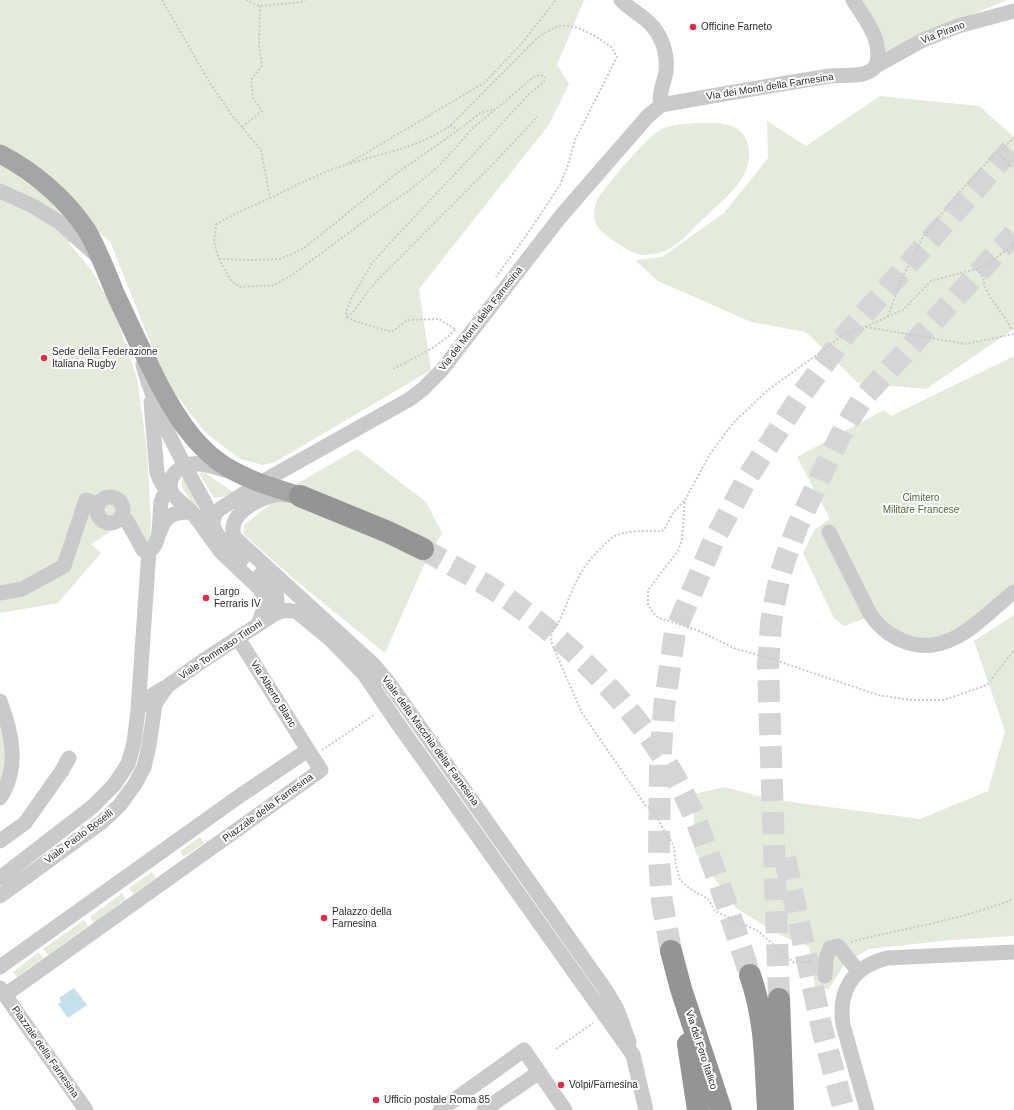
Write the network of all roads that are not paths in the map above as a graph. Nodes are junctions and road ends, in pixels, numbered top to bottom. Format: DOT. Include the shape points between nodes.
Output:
graph roads {
  1 [pos="621,0"];
  2 [pos="852,0"];
  3 [pos="1014,11"];
  4 [pos="876,66"];
  5 [pos="661,105"];
  6 [pos="0,154"];
  7 [pos="0,191"];
  8 [pos="102,261"];
  9 [pos="139,345"];
  10 [pos="150,389"];
  11 [pos="184,466"];
  12 [pos="240,474"];
  13 [pos="260,483"];
  14 [pos="169,489"];
  15 [pos="300,496"];
  16 [pos="192,512"];
  17 [pos="213,521"];
  18 [pos="829,532"];
  19 [pos="158,537"];
  20 [pos="423,549"];
  21 [pos="149,550"];
  22 [pos="1014,592"];
  23 [pos="0,593"];
  24 [pos="275,613"];
  25 [pos="258,624"];
  26 [pos="238,638"];
  27 [pos="166,687"];
  28 [pos="396,691"];
  29 [pos="0,701"];
  30 [pos="138,710"];
  31 [pos="415,747"];
  32 [pos="310,753"];
  33 [pos="69,758"];
  34 [pos="241,795"];
  35 [pos="0,798"];
  36 [pos="256,816"];
  37 [pos="0,842"];
  38 [pos="0,878"];
  39 [pos="0,896"];
  40 [pos="671,951"];
  41 [pos="1014,952"];
  42 [pos="0,967"];
  43 [pos="858,972"];
  44 [pos="750,975"];
  45 [pos="825,976"];
  46 [pos="681,989"];
  47 [pos="2,992"];
  48 [pos="779,999"];
  49 [pos="633,1055"];
  50 [pos="538,1072"];
  51 [pos="86,1110"];
  52 [pos="440,1110"];
  53 [pos="484,1110"];
  54 [pos="565,1110"];
  55 [pos="646,1110"];
  56 [pos="698,1110"];
  57 [pos="721,1110"];
  58 [pos="768,1110"];
  59 [pos="783,1110"];
  60 [pos="867,1110"];
  1 -- 5 [label="street" via="646,20 657,33 663,46 666,66"];
  2 -- 4 [label="street" via="875,36 878,50"];
  3 -- 4 [label="street, Via Pirano" via="958,26 922,40"];
  4 -- 5 [label="street, Via dei Monti della Farnesina" via="863,74 830,76"];
  5 -- 13 [label="street, Via dei Monti della Farnesina" via="647,117 561,216 430,383 404,402"];
  6 -- 8 [label="main road" via="29,172 66,205 87,230"];
  7 -- 8 [label="street" via="33,206 59,222"];
  8 -- 9 [label="main road"];
  9 -- 10 [label="street"];
  9 -- 12 [label="main road" via="170,403 192,436 219,462"];
  10 -- 11 [label="street"];
  10 -- 14 [label="street" via="157,472 160,481"];
  11 -- 12 [label="street" via="200,464"];
  11 -- 14 [label="street" via="174,474"];
  11 -- 17 [label="street"];
  12 -- 13 [label="main road"];
  13 -- 15 [label="main road"];
  13 -- 17 [label="street, Via dei Monti della Farnesina" via="220,509"];
  14 -- 16 [label="street" via="178,501"];
  14 -- 19 [label="street" via="161,502"];
  15 -- 20 [label="highway"];
  15 -- 28 [label="street, Viale della Macchia della Farnesina" via="276,495 257,502 237,516 232,529 234,536 374,665"];
  16 -- 19 [label="street" via="176,513 168,517 162,524"];
  16 -- 25 [label="street" via="217,547 263,593 265,607"];
  17 -- 24 [label="street" via="216,532 229,547 273,586 278,602"];
  18 -- 22 [label="street" via="874,619 889,634 909,643 924,646 946,643 966,631"];
  19 -- 21 [label="street" via="156,544"];
  21 -- 23 [label="street" via="141,548 124,520 122,506 116,499 104,499 98,505 86,500 64,566 22,588"];
  21 -- 30 [label="street, Viale Paolo Boselli"];
  24 -- 25 [label="street, Viale Tommaso Tittoni"];
  24 -- 31 [label="street, Viale della Macchia della Farnesina" via="289,610 297,612 337,646 364,674"];
  25 -- 26 [label="street, Viale Tommaso Tittoni"];
  26 -- 27 [label="street, Viale Tommaso Tittoni"];
  26 -- 32 [label="street, Via Alberto Blanc"];
  27 -- 30 [label="street" via="142,702"];
  27 -- 39 [label="street, Viale Paolo Boselli" via="155,704 144,767 119,806 102,822"];
  28 -- 31 [label="street"];
  28 -- 49 [label="street, Viale della Macchia della Farnesina" via="605,989 623,1022"];
  29 -- 35 [label="street" via="12,749 12,764"];
  30 -- 38 [label="street, Viale Paolo Boselli" via="134,743 128,764 114,785 92,807"];
  31 -- 49 [label="street, Viale della Macchia della Farnesina"];
  32 -- 34 [label="street"];
  32 -- 36 [label="street, Piazzale della Farnesina" via="321,770"];
  33 -- 37 [label="street" via="26,823"];
  34 -- 36 [label="street"];
  34 -- 42 [label="street"];
  36 -- 47 [label="street, Piazzale della Farnesina"];
  40 -- 46 [label="highway"];
  41 -- 43 [label="street" via="893,958 871,963"];
  43 -- 45 [label="street" via="838,946 830,948 826,959"];
  43 -- 60 [label="street" via="844,994 841,1006 845,1033"];
  44 -- 58 [label="highway" via="762,1020"];
  46 -- 56 [label="highway"];
  46 -- 57 [label="highway, Via del Foro Italico"];
  47 -- 51 [label="street, Piazzale della Farnesina"];
  48 -- 59 [label="highway"];
  49 -- 55 [label="street, Viale della Macchia della Farnesina"];
  50 -- 52 [label="street" via="524,1050"];
  50 -- 53 [label="street"];
  50 -- 54 [label="street"];
}
